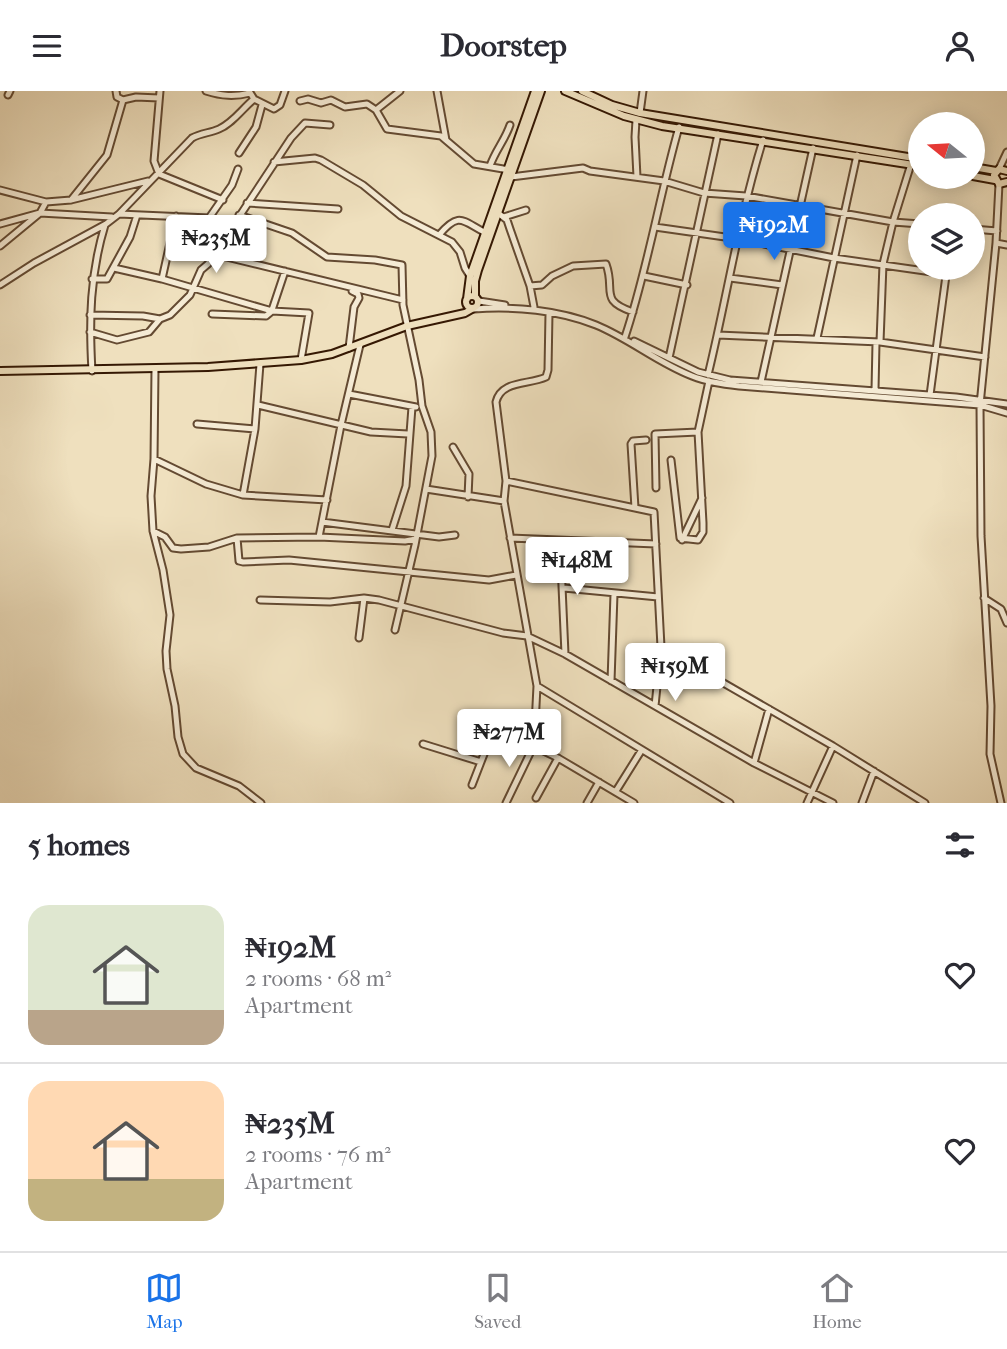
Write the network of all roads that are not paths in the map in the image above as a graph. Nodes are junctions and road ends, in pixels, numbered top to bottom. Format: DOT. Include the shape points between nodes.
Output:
graph roads {
  1 [pos="116,91"];
  2 [pos="206,91"];
  3 [pos="285,91"];
  4 [pos="400,91"];
  5 [pos="437,91"];
  6 [pos="534,91"];
  7 [pos="541,91"];
  8 [pos="565,91"];
  9 [pos="582,91"];
  10 [pos="643,91"];
  11 [pos="250,92"];
  12 [pos="159,94"];
  13 [pos="254,99"];
  14 [pos="123,100"];
  15 [pos="300,101"];
  16 [pos="262,104"];
  17 [pos="376,110"];
  18 [pos="638,117"];
  19 [pos="330,125"];
  20 [pos="510,125"];
  21 [pos="679,127"];
  22 [pos="718,134"];
  23 [pos="446,140"];
  24 [pos="763,140"];
  25 [pos="813,148"];
  26 [pos="1007,152"];
  27 [pos="239,153"];
  28 [pos="857,155"];
  29 [pos="908,157"];
  30 [pos="274,162"];
  31 [pos="908,164"];
  32 [pos="490,166"];
  33 [pos="985,168"];
  34 [pos="238,169"];
  35 [pos="1003,169"];
  36 [pos="510,173"];
  37 [pos="159,174"];
  38 [pos="908,174"];
  39 [pos="637,177"];
  40 [pos="150,180"];
  41 [pos="664,181"];
  42 [pos="1001,182"];
  43 [pos="0,190"];
  44 [pos="704,193"];
  45 [pos="746,196"];
  46 [pos="71,199"];
  47 [pos="223,200"];
  48 [pos="46,202"];
  49 [pos="247,203"];
  50 [pos="799,206"];
  51 [pos="338,209"];
  52 [pos="526,210"];
  53 [pos="844,212"];
  54 [pos="40,213"];
  55 [pos="119,214"];
  56 [pos="137,215"];
  57 [pos="239,215"];
  58 [pos="501,215"];
  59 [pos="176,216"];
  60 [pos="112,217"];
  61 [pos="209,218"];
  62 [pos="893,222"];
  63 [pos="0,224"];
  64 [pos="106,224"];
  65 [pos="908,224"];
  66 [pos="232,226"];
  67 [pos="655,227"];
  68 [pos="985,230"];
  69 [pos="997,231"];
  70 [pos="486,233"];
  71 [pos="698,233"];
  72 [pos="439,235"];
  73 [pos="739,239"];
  74 [pos="996,243"];
  75 [pos="170,244"];
  76 [pos="1007,244"];
  77 [pos="0,246"];
  78 [pos="792,249"];
  79 [pos="215,252"];
  80 [pos="834,258"];
  81 [pos="883,264"];
  82 [pos="908,267"];
  83 [pos="114,268"];
  84 [pos="285,271"];
  85 [pos="644,276"];
  86 [pos="470,277"];
  87 [pos="730,278"];
  88 [pos="92,279"];
  89 [pos="162,279"];
  90 [pos="945,280"];
  91 [pos="0,285"];
  92 [pos="339,285"];
  93 [pos="687,285"];
  94 [pos="782,285"];
  95 [pos="530,286"];
  96 [pos="193,287"];
  97 [pos="477,299"];
  98 [pos="403,300"];
  99 [pos="470,305"];
  100 [pos="534,307"];
  101 [pos="272,310"];
  102 [pos="633,312"];
  103 [pos="549,313"];
  104 [pos="212,314"];
  105 [pos="90,315"];
  106 [pos="160,319"];
  107 [pos="407,326"];
  108 [pos="90,332"];
  109 [pos="718,335"];
  110 [pos="625,337"];
  111 [pos="770,337"];
  112 [pos="817,338"];
  113 [pos="878,343"];
  114 [pos="360,345"];
  115 [pos="349,348"];
  116 [pos="934,350"];
  117 [pos="985,357"];
  118 [pos="669,358"];
  119 [pos="301,360"];
  120 [pos="260,364"];
  121 [pos="155,369"];
  122 [pos="0,371"];
  123 [pos="92,371"];
  124 [pos="708,378"];
  125 [pos="761,383"];
  126 [pos="875,390"];
  127 [pos="349,394"];
  128 [pos="930,395"];
  129 [pos="980,402"];
  130 [pos="1007,404"];
  131 [pos="258,405"];
  132 [pos="422,406"];
  133 [pos="412,407"];
  134 [pos="1007,413"];
  135 [pos="197,424"];
  136 [pos="341,425"];
  137 [pos="256,429"];
  138 [pos="698,432"];
  139 [pos="408,434"];
  140 [pos="646,440"];
  141 [pos="453,447"];
  142 [pos="154,460"];
  143 [pos="671,460"];
  144 [pos="506,481"];
  145 [pos="656,488"];
  146 [pos="426,489"];
  147 [pos="243,495"];
  148 [pos="703,496"];
  149 [pos="468,497"];
  150 [pos="327,500"];
  151 [pos="504,501"];
  152 [pos="635,508"];
  153 [pos="322,522"];
  154 [pos="392,530"];
  155 [pos="153,531"];
  156 [pos="454,535"];
  157 [pos="417,536"];
  158 [pos="320,537"];
  159 [pos="237,538"];
  160 [pos="510,538"];
  161 [pos="682,540"];
  162 [pos="561,541"];
  163 [pos="656,544"];
  164 [pos="409,572"];
  165 [pos="516,575"];
  166 [pos="564,588"];
  167 [pos="614,594"];
  168 [pos="658,597"];
  169 [pos="365,598"];
  170 [pos="984,598"];
  171 [pos="260,600"];
  172 [pos="401,606"];
  173 [pos="1007,623"];
  174 [pos="395,630"];
  175 [pos="527,636"];
  176 [pos="359,638"];
  177 [pos="661,647"];
  178 [pos="565,654"];
  179 [pos="611,681"];
  180 [pos="537,686"];
  181 [pos="655,706"];
  182 [pos="769,709"];
  183 [pos="423,744"];
  184 [pos="534,745"];
  185 [pos="833,746"];
  186 [pos="641,751"];
  187 [pos="558,758"];
  188 [pos="481,762"];
  189 [pos="754,764"];
  190 [pos="874,771"];
  191 [pos="599,782"];
  192 [pos="472,785"];
  193 [pos="616,791"];
  194 [pos="813,791"];
  195 [pos="536,798"];
  196 [pos="261,803"];
  197 [pos="506,803"];
  198 [pos="587,803"];
  199 [pos="635,803"];
  200 [pos="730,803"];
  201 [pos="807,803"];
  202 [pos="833,803"];
  203 [pos="862,803"];
  204 [pos="925,803"];
  205 [pos="1001,803"];
  1 -- 14 [label="street"];
  2 -- 11 [label="street" via="235,97"];
  3 -- 16 [label="street" via="277,109"];
  4 -- 17 [label="street"];
  5 -- 23 [label="street"];
  6 -- 36 [label="main road"];
  7 -- 36 [label="main road"];
  8 -- 18 [label="main road"];
  9 -- 18 [label="main road"];
  10 -- 18 [label="street"];
  11 -- 13 [label="street"];
  12 -- 14 [label="street"];
  12 -- 37 [label="street" via="154,161"];
  13 -- 16 [label="street"];
  13 -- 37 [label="street" via="234,120 192,138"];
  14 -- 46 [label="street" via="107,155"];
  15 -- 17 [label="street" via="331,100 345,107 362,103"];
  16 -- 27 [label="street" via="256,127"];
  17 -- 23 [label="street" via="387,129"];
  18 -- 21 [label="main road"];
  18 -- 29 [label="main road"];
  18 -- 39 [label="street"];
  19 -- 30 [label="street" via="305,123"];
  20 -- 32 [label="street"];
  21 -- 22 [label="main road"];
  21 -- 41 [label="street"];
  22 -- 24 [label="main road"];
  22 -- 44 [label="street"];
  23 -- 32 [label="street" via="474,165"];
  24 -- 25 [label="main road"];
  24 -- 45 [label="street"];
  25 -- 28 [label="main road"];
  25 -- 50 [label="street"];
  26 -- 35 [label="street"];
  28 -- 31 [label="main road"];
  28 -- 53 [label="street"];
  30 -- 49 [label="street"];
  30 -- 72 [label="street" via="318,159 363,185 401,216"];
  32 -- 36 [label="street"];
  33 -- 35 [label="main road"];
  34 -- 47 [label="street"];
  35 -- 42 [label="main road"];
  36 -- 39 [label="street" via="583,168"];
  36 -- 58 [label="main road"];
  36 -- 70 [label="main road"];
  37 -- 40 [label="street"];
  37 -- 47 [label="street"];
  38 -- 62 [label="street"];
  39 -- 41 [label="street"];
  40 -- 46 [label="street"];
  40 -- 55 [label="street"];
  41 -- 44 [label="street"];
  41 -- 67 [label="street"];
  42 -- 69 [label="street"];
  43 -- 48 [label="street"];
  44 -- 45 [label="street"];
  44 -- 71 [label="street"];
  45 -- 50 [label="street"];
  45 -- 73 [label="street"];
  46 -- 48 [label="street"];
  47 -- 61 [label="street"];
  48 -- 54 [label="street"];
  49 -- 51 [label="street"];
  49 -- 57 [label="street"];
  50 -- 53 [label="street"];
  50 -- 78 [label="street"];
  52 -- 58 [label="street"];
  53 -- 62 [label="street"];
  53 -- 80 [label="street"];
  54 -- 60 [label="street"];
  54 -- 63 [label="street"];
  54 -- 77 [label="street"];
  55 -- 56 [label="street"];
  55 -- 60 [label="street"];
  56 -- 59 [label="street"];
  56 -- 83 [label="street"];
  57 -- 66 [label="street"];
  57 -- 98 [label="street" via="292,233 327,257 402,265"];
  58 -- 95 [label="street"];
  58 -- 97 [label="main road" via="478,270"];
  59 -- 61 [label="street"];
  59 -- 75 [label="street"];
  60 -- 64 [label="street"];
  61 -- 66 [label="street"];
  62 -- 65 [label="street"];
  62 -- 81 [label="street"];
  64 -- 88 [label="street"];
  64 -- 91 [label="street"];
  66 -- 79 [label="street"];
  67 -- 71 [label="street"];
  67 -- 85 [label="street"];
  68 -- 69 [label="street"];
  69 -- 74 [label="street"];
  70 -- 72 [label="street" via="461,219"];
  70 -- 86 [label="main road"];
  71 -- 73 [label="street"];
  71 -- 93 [label="street"];
  72 -- 86 [label="street" via="460,252"];
  73 -- 78 [label="street"];
  73 -- 87 [label="street"];
  74 -- 76 [label="street"];
  74 -- 117 [label="street"];
  75 -- 79 [label="street"];
  75 -- 89 [label="street"];
  78 -- 80 [label="street"];
  78 -- 94 [label="street"];
  79 -- 84 [label="street"];
  79 -- 96 [label="street"];
  80 -- 81 [label="street"];
  80 -- 112 [label="street"];
  81 -- 82 [label="street"];
  81 -- 113 [label="street"];
  83 -- 88 [label="street" via="106,280"];
  83 -- 89 [label="street"];
  84 -- 92 [label="street"];
  84 -- 101 [label="street"];
  85 -- 93 [label="street"];
  85 -- 102 [label="street"];
  86 -- 99 [label="main road"];
  87 -- 94 [label="street"];
  87 -- 109 [label="street"];
  88 -- 105 [label="street"];
  89 -- 96 [label="street"];
  90 -- 116 [label="street"];
  92 -- 98 [label="street"];
  92 -- 115 [label="street" via="359,297"];
  93 -- 118 [label="street"];
  94 -- 111 [label="street"];
  95 -- 100 [label="street"];
  95 -- 102 [label="street" via="542,285 573,266 606,264 611,299"];
  96 -- 101 [label="street"];
  96 -- 106 [label="street" via="170,315"];
  97 -- 99 [label="main road"];
  97 -- 99 [label="main road"];
  97 -- 100 [label="street"];
  98 -- 107 [label="street"];
  99 -- 103 [label="street"];
  99 -- 107 [label="main road" via="456,314"];
  100 -- 110 [label="street" via="589,319"];
  101 -- 104 [label="street" via="266,316"];
  101 -- 119 [label="street" via="309,313"];
  102 -- 110 [label="street"];
  103 -- 124 [label="street" via="598,325 676,369"];
  103 -- 144 [label="street" via="546,377 505,388 496,399"];
  105 -- 106 [label="street"];
  105 -- 108 [label="street"];
  106 -- 108 [label="street" via="149,332 117,340"];
  107 -- 114 [label="main road"];
  107 -- 132 [label="street"];
  108 -- 123 [label="street"];
  109 -- 111 [label="street"];
  109 -- 124 [label="street"];
  110 -- 118 [label="street"];
  111 -- 112 [label="street"];
  111 -- 125 [label="street"];
  112 -- 113 [label="street"];
  113 -- 116 [label="street"];
  113 -- 126 [label="street"];
  114 -- 115 [label="main road"];
  114 -- 127 [label="street"];
  115 -- 119 [label="main road"];
  116 -- 117 [label="street"];
  116 -- 128 [label="street"];
  117 -- 129 [label="street"];
  118 -- 124 [label="street"];
  119 -- 120 [label="main road"];
  120 -- 121 [label="main road"];
  120 -- 131 [label="street"];
  121 -- 123 [label="main road"];
  121 -- 142 [label="street"];
  122 -- 123 [label="main road"];
  124 -- 125 [label="street"];
  124 -- 129 [label="street" via="739,386"];
  124 -- 138 [label="street"];
  125 -- 126 [label="street"];
  126 -- 128 [label="street"];
  127 -- 133 [label="street"];
  127 -- 136 [label="street"];
  128 -- 129 [label="street"];
  129 -- 130 [label="street"];
  129 -- 134 [label="street"];
  129 -- 170 [label="street"];
  131 -- 136 [label="street"];
  131 -- 137 [label="street"];
  132 -- 133 [label="street"];
  132 -- 146 [label="street" via="431,432"];
  133 -- 139 [label="street"];
  135 -- 137 [label="street"];
  136 -- 139 [label="street"];
  136 -- 150 [label="street"];
  137 -- 147 [label="street"];
  138 -- 145 [label="street" via="655,434"];
  138 -- 148 [label="street"];
  139 -- 154 [label="street" via="406,486"];
  140 -- 152 [label="street" via="631,444"];
  141 -- 149 [label="street" via="470,474"];
  142 -- 147 [label="street"];
  142 -- 155 [label="street"];
  143 -- 161 [label="street"];
  144 -- 151 [label="street"];
  144 -- 152 [label="street"];
  146 -- 149 [label="street"];
  146 -- 157 [label="street"];
  147 -- 150 [label="street"];
  148 -- 161 [label="street"];
  148 -- 161 [label="street" via="701,537"];
  149 -- 151 [label="street"];
  150 -- 153 [label="street"];
  151 -- 160 [label="street"];
  152 -- 163 [label="street" via="654,512"];
  153 -- 154 [label="street"];
  153 -- 158 [label="street"];
  154 -- 157 [label="street"];
  155 -- 159 [label="street" via="181,549"];
  155 -- 196 [label="street" via="170,615 167,669 183,754 196,768 239,786"];
  156 -- 157 [label="street"];
  157 -- 158 [label="street" via="394,541"];
  157 -- 164 [label="street"];
  158 -- 159 [label="street"];
  159 -- 164 [label="street" via="241,562 289,560"];
  160 -- 162 [label="street"];
  160 -- 165 [label="street"];
  162 -- 163 [label="street"];
  162 -- 166 [label="street"];
  163 -- 168 [label="street"];
  164 -- 165 [label="street" via="489,580"];
  164 -- 172 [label="street"];
  165 -- 175 [label="street"];
  166 -- 167 [label="street"];
  166 -- 178 [label="street"];
  167 -- 168 [label="street"];
  167 -- 179 [label="street"];
  168 -- 177 [label="street"];
  169 -- 171 [label="street"];
  169 -- 172 [label="street"];
  169 -- 176 [label="street"];
  170 -- 173 [label="street" via="1001,609"];
  170 -- 205 [label="street" via="990,754"];
  172 -- 174 [label="street"];
  172 -- 175 [label="street"];
  175 -- 178 [label="street"];
  175 -- 180 [label="street"];
  177 -- 181 [label="street"];
  177 -- 182 [label="street"];
  178 -- 179 [label="street"];
  179 -- 181 [label="street"];
  180 -- 184 [label="street"];
  180 -- 186 [label="street"];
  181 -- 189 [label="street"];
  182 -- 185 [label="street"];
  182 -- 189 [label="street"];
  183 -- 188 [label="street"];
  184 -- 187 [label="street"];
  184 -- 188 [label="street" via="495,729"];
  184 -- 197 [label="street"];
  185 -- 190 [label="street"];
  185 -- 194 [label="street"];
  186 -- 193 [label="street"];
  186 -- 200 [label="street"];
  187 -- 191 [label="street"];
  187 -- 195 [label="street"];
  188 -- 192 [label="street"];
  189 -- 194 [label="street"];
  190 -- 203 [label="street"];
  190 -- 204 [label="street"];
  191 -- 193 [label="street"];
  191 -- 198 [label="street"];
  193 -- 199 [label="street"];
  194 -- 201 [label="street"];
  194 -- 202 [label="street"];
}
